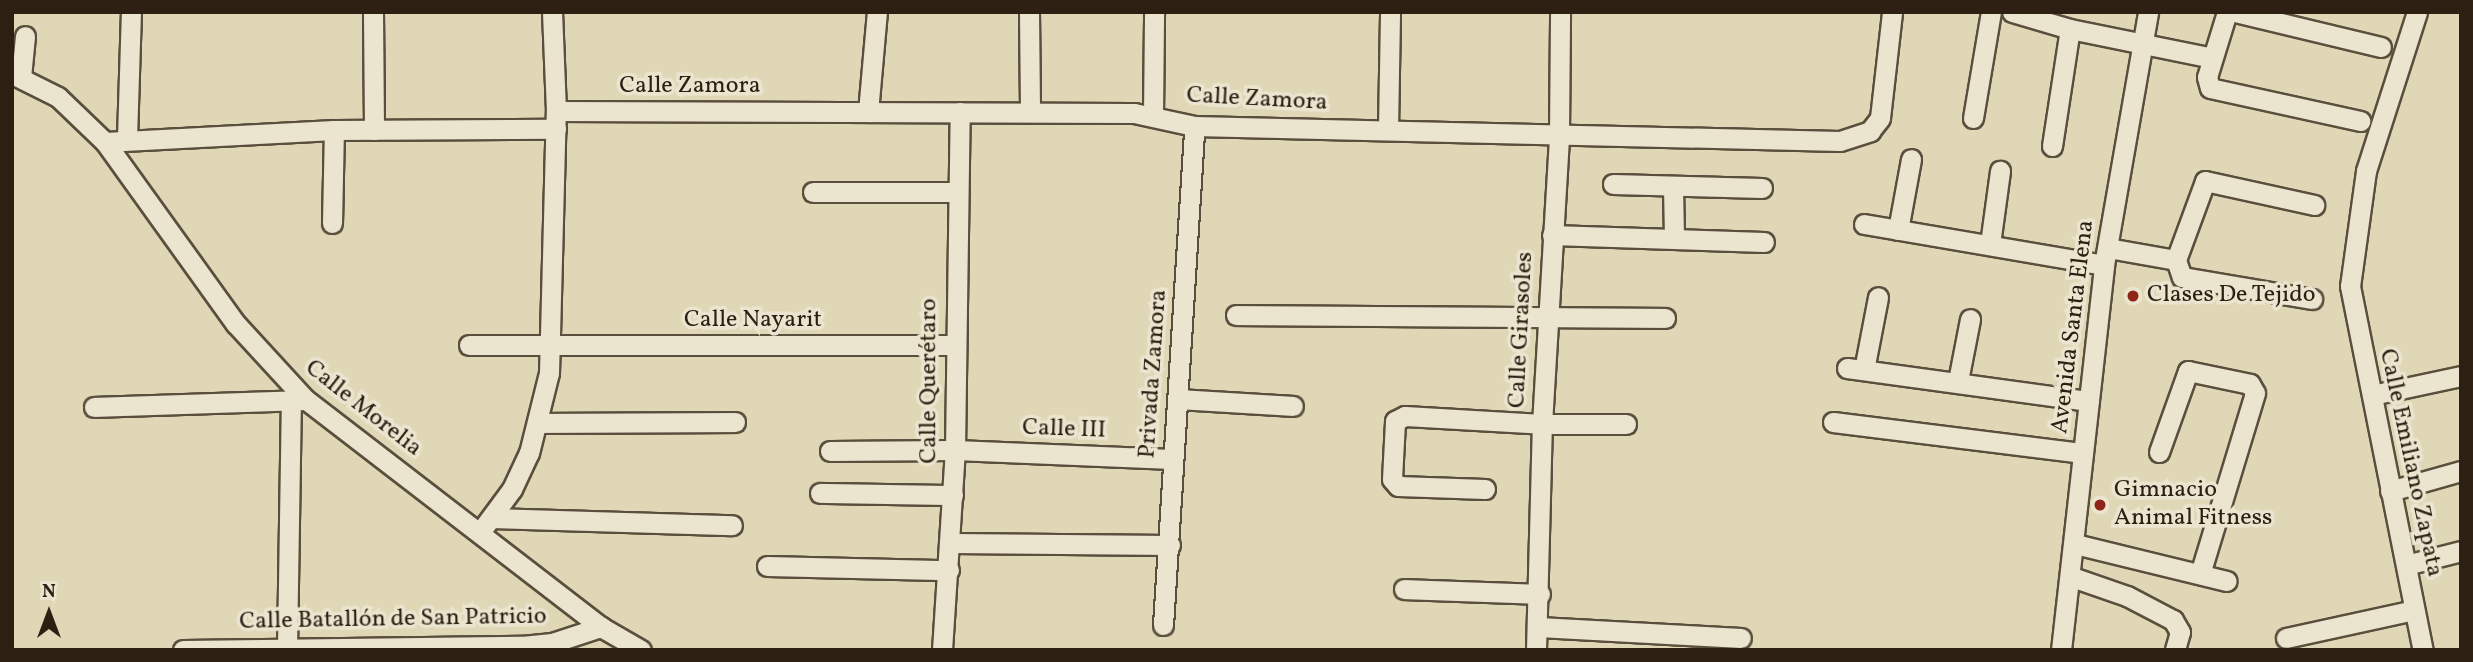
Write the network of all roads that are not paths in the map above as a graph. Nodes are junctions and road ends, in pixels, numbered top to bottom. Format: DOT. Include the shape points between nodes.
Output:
graph roads {
  1 [pos="131,12"];
  2 [pos="373,12"];
  3 [pos="552,12"];
  4 [pos="877,12"];
  5 [pos="1029,12"];
  6 [pos="1154,12"];
  7 [pos="1390,12"];
  8 [pos="1560,12"];
  9 [pos="1892,12"];
  10 [pos="1991,12"];
  11 [pos="2012,12"];
  12 [pos="2148,12"];
  13 [pos="2227,12"];
  14 [pos="2235,12"];
  15 [pos="2417,12"];
  16 [pos="2070,29"];
  17 [pos="25,36"];
  18 [pos="2142,45"];
  19 [pos="2381,47"];
  20 [pos="2212,58"];
  21 [pos="17,76"];
  22 [pos="868,112"];
  23 [pos="960,112"];
  24 [pos="1030,112"];
  25 [pos="1153,115"];
  26 [pos="1973,118"];
  27 [pos="556,120"];
  28 [pos="2360,121"];
  29 [pos="1194,126"];
  30 [pos="1388,128"];
  31 [pos="334,130"];
  32 [pos="374,130"];
  33 [pos="1559,134"];
  34 [pos="127,138"];
  35 [pos="105,142"];
  36 [pos="2052,146"];
  37 [pos="1911,159"];
  38 [pos="2000,171"];
  39 [pos="1613,184"];
  40 [pos="1673,186"];
  41 [pos="1762,188"];
  42 [pos="813,192"];
  43 [pos="957,192"];
  44 [pos="2315,205"];
  45 [pos="332,223"];
  46 [pos="1864,224"];
  47 [pos="1898,230"];
  48 [pos="1552,235"];
  49 [pos="1674,238"];
  50 [pos="1764,242"];
  51 [pos="1990,244"];
  52 [pos="2106,256"];
  53 [pos="2176,260"];
  54 [pos="1878,298"];
  55 [pos="2312,299"];
  56 [pos="1236,315"];
  57 [pos="1547,316"];
  58 [pos="1665,318"];
  59 [pos="1970,319"];
  60 [pos="469,345"];
  61 [pos="954,345"];
  62 [pos="553,347"];
  63 [pos="2461,376"];
  64 [pos="1958,380"];
  65 [pos="2372,395"];
  66 [pos="1179,399"];
  67 [pos="298,400"];
  68 [pos="2089,401"];
  69 [pos="1293,406"];
  70 [pos="94,407"];
  71 [pos="538,422"];
  72 [pos="735,422"];
  73 [pos="1833,422"];
  74 [pos="1542,424"];
  75 [pos="1626,424"];
  76 [pos="830,450"];
  77 [pos="955,450"];
  78 [pos="2159,452"];
  79 [pos="2083,453"];
  80 [pos="1172,459"];
  81 [pos="2461,471"];
  82 [pos="1485,489"];
  83 [pos="2390,491"];
  84 [pos="820,492"];
  85 [pos="953,495"];
  86 [pos="486,524"];
  87 [pos="732,525"];
  88 [pos="951,543"];
  89 [pos="2075,544"];
  90 [pos="1170,545"];
  91 [pos="2461,551"];
  92 [pos="2406,565"];
  93 [pos="767,566"];
  94 [pos="949,570"];
  95 [pos="2200,574"];
  96 [pos="2072,576"];
  97 [pos="2227,581"];
  98 [pos="1404,589"];
  99 [pos="1540,594"];
  100 [pos="2414,610"];
  101 [pos="1163,625"];
  102 [pos="601,627"];
  103 [pos="1539,627"];
  104 [pos="1741,638"];
  105 [pos="2286,638"];
  106 [pos="2178,641"];
  107 [pos="233,649"];
  108 [pos="286,649"];
  109 [pos="183,650"];
  110 [pos="641,650"];
  111 [pos="942,650"];
  112 [pos="1536,650"];
  113 [pos="2061,650"];
  114 [pos="2423,650"];
  1 -- 34 [label="street"];
  2 -- 32 [label="street"];
  3 -- 27 [label="street"];
  4 -- 22 [label="street"];
  5 -- 24 [label="street"];
  6 -- 25 [label="street"];
  7 -- 30 [label="street"];
  8 -- 33 [label="street, Calle Girasoles"];
  9 -- 33 [label="street, Calle Zamora" via="1885,101 1870,131 1821,142"];
  10 -- 26 [label="street"];
  11 -- 16 [label="street"];
  12 -- 18 [label="street, Avenida Santa Elena"];
  13 -- 20 [label="street"];
  14 -- 19 [label="street"];
  15 -- 65 [label="street, Calle Emiliano Zapata" via="2366,171 2350,286"];
  16 -- 18 [label="street"];
  16 -- 36 [label="street"];
  17 -- 21 [label="street"];
  18 -- 20 [label="street"];
  18 -- 52 [label="street, Avenida Santa Elena"];
  20 -- 28 [label="street" via="2207,77 2214,90"];
  21 -- 35 [label="street, Calle Morelia" via="58,97"];
  22 -- 23 [label="street, Calle Zamora"];
  22 -- 27 [label="street, Calle Zamora"];
  23 -- 24 [label="street, Calle Zamora"];
  23 -- 43 [label="street, Calle Querétaro"];
  24 -- 25 [label="street, Calle Zamora"];
  25 -- 29 [label="street, Calle Zamora"];
  27 -- 32 [label="street, Calle Zamora"];
  27 -- 62 [label="street"];
  29 -- 30 [label="street, Calle Zamora"];
  29 -- 66 [label="street, Privada Zamora"];
  30 -- 33 [label="street, Calle Zamora"];
  31 -- 32 [label="street, Calle Zamora"];
  31 -- 34 [label="street, Calle Zamora"];
  31 -- 45 [label="street"];
  33 -- 48 [label="street, Calle Girasoles"];
  34 -- 35 [label="street, Calle Zamora"];
  35 -- 67 [label="street, Calle Morelia" via="236,324"];
  37 -- 47 [label="street"];
  38 -- 51 [label="street"];
  39 -- 40 [label="street"];
  40 -- 41 [label="street"];
  40 -- 49 [label="street"];
  42 -- 43 [label="street"];
  43 -- 61 [label="street, Calle Querétaro"];
  44 -- 53 [label="street" via="2205,181"];
  46 -- 47 [label="street"];
  47 -- 51 [label="street"];
  48 -- 49 [label="street"];
  48 -- 57 [label="street, Calle Girasoles"];
  49 -- 50 [label="street"];
  51 -- 52 [label="street"];
  52 -- 53 [label="street"];
  52 -- 68 [label="street, Avenida Santa Elena"];
  53 -- 55 [label="street" via="2182,277"];
  54 -- 64 [label="street" via="1855,369"];
  56 -- 57 [label="street"];
  57 -- 58 [label="street"];
  57 -- 74 [label="street, Calle Girasoles"];
  59 -- 64 [label="street"];
  60 -- 62 [label="street, Calle Nayarit"];
  61 -- 62 [label="street, Calle Nayarit"];
  61 -- 77 [label="street, Calle Querétaro"];
  62 -- 71 [label="street"];
  63 -- 65 [label="street"];
  64 -- 68 [label="street"];
  65 -- 83 [label="street, Calle Emiliano Zapata"];
  66 -- 69 [label="street"];
  66 -- 80 [label="street, Privada Zamora"];
  67 -- 70 [label="street"];
  67 -- 86 [label="street, Calle Morelia"];
  67 -- 108 [label="street"];
  68 -- 79 [label="street, Avenida Santa Elena"];
  71 -- 72 [label="street"];
  71 -- 86 [label="street" via="512,489"];
  73 -- 79 [label="street"];
  74 -- 75 [label="street"];
  74 -- 82 [label="street" via="1405,416 1395,421 1392,478 1398,486"];
  74 -- 99 [label="street, Calle Girasoles"];
  76 -- 77 [label="street, Calle III"];
  77 -- 80 [label="street, Calle III"];
  77 -- 85 [label="street, Calle Querétaro"];
  78 -- 95 [label="street" via="2188,371 2246,380 2253,388"];
  79 -- 89 [label="street, Avenida Santa Elena"];
  80 -- 90 [label="street, Privada Zamora"];
  81 -- 83 [label="street"];
  83 -- 92 [label="street, Calle Emiliano Zapata"];
  84 -- 85 [label="street"];
  85 -- 88 [label="street, Calle Querétaro"];
  86 -- 87 [label="street"];
  86 -- 102 [label="street, Calle Morelia"];
  88 -- 90 [label="street"];
  88 -- 94 [label="street, Calle Querétaro"];
  89 -- 95 [label="street"];
  89 -- 96 [label="street, Avenida Santa Elena"];
  90 -- 101 [label="street, Privada Zamora"];
  91 -- 92 [label="street"];
  92 -- 100 [label="street, Calle Emiliano Zapata"];
  93 -- 94 [label="street"];
  94 -- 111 [label="street, Calle Querétaro"];
  95 -- 97 [label="street"];
  96 -- 106 [label="street" via="2127,596 2173,620"];
  96 -- 113 [label="street, Avenida Santa Elena"];
  98 -- 99 [label="street"];
  99 -- 103 [label="street, Calle Girasoles"];
  100 -- 105 [label="street"];
  100 -- 114 [label="street, Calle Emiliano Zapata"];
  102 -- 108 [label="street, Calle Batallón de San Patricio" via="552,643 522,646"];
  102 -- 110 [label="street, Calle Morelia"];
  103 -- 104 [label="street"];
  103 -- 112 [label="street, Calle Girasoles"];
  107 -- 108 [label="street, Calle Batallón de San Patricio"];
  107 -- 109 [label="street, Calle Batallón de San Patricio"];
}
